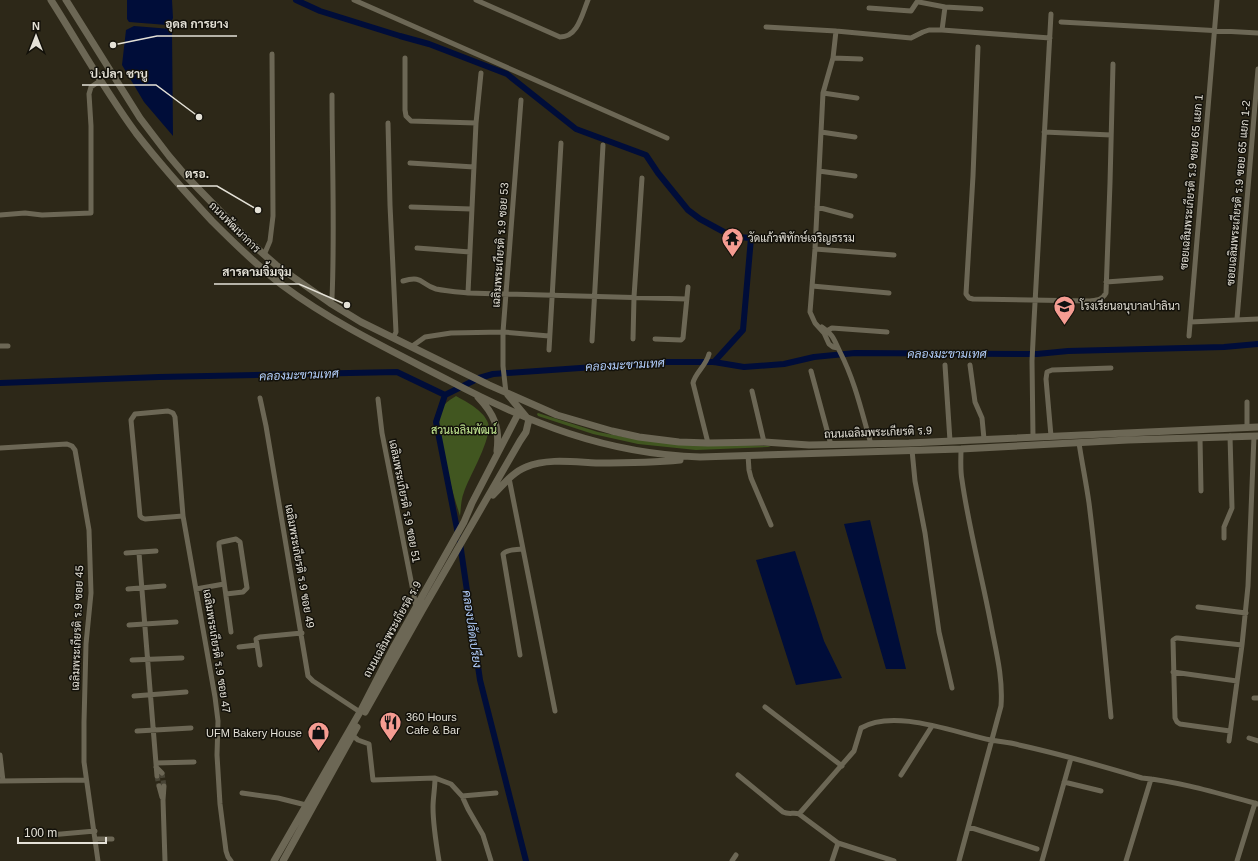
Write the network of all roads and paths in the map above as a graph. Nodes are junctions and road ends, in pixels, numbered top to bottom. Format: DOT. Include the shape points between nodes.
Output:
graph roads {
  1 [pos="51,0"];
  2 [pos="66,0"];
  3 [pos="354,0"];
  4 [pos="476,0"];
  5 [pos="588,0"];
  6 [pos="1217,0"];
  7 [pos="945,7"];
  8 [pos="869,8"];
  9 [pos="980,9"];
  10 [pos="1051,14"];
  11 [pos="1061,22"];
  12 [pos="766,27"];
  13 [pos="942,30"];
  14 [pos="1213,30"];
  15 [pos="836,31"];
  16 [pos="1258,33"];
  17 [pos="1050,38"];
  18 [pos="978,47"];
  19 [pos="272,54"];
  20 [pos="404,58"];
  21 [pos="833,58"];
  22 [pos="861,59"];
  23 [pos="1113,64"];
  24 [pos="1258,69"];
  25 [pos="480,73"];
  26 [pos="101,80"];
  27 [pos="823,93"];
  28 [pos="332,95"];
  29 [pos="857,98"];
  30 [pos="521,100"];
  31 [pos="388,123"];
  32 [pos="476,123"];
  33 [pos="821,132"];
  34 [pos="1044,132"];
  35 [pos="1111,135"];
  36 [pos="855,137"];
  37 [pos="667,138"];
  38 [pos="561,142"];
  39 [pos="603,145"];
  40 [pos="410,163"];
  41 [pos="474,166"];
  42 [pos="819,171"];
  43 [pos="855,176"];
  44 [pos="642,178"];
  45 [pos="411,207"];
  46 [pos="816,207"];
  47 [pos="471,209"];
  48 [pos="0,215"];
  49 [pos="851,216"];
  50 [pos="417,248"];
  51 [pos="815,249"];
  52 [pos="470,252"];
  53 [pos="264,255"];
  54 [pos="894,255"];
  55 [pos="1161,278"];
  56 [pos="403,281"];
  57 [pos="1106,282"];
  58 [pos="812,286"];
  59 [pos="688,287"];
  60 [pos="468,293"];
  61 [pos="889,293"];
  62 [pos="506,294"];
  63 [pos="551,296"];
  64 [pos="594,297"];
  65 [pos="634,297"];
  66 [pos="688,299"];
  67 [pos="1035,299"];
  68 [pos="330,303"];
  69 [pos="1258,319"];
  70 [pos="1237,320"];
  71 [pos="1190,322"];
  72 [pos="825,331"];
  73 [pos="503,332"];
  74 [pos="887,332"];
  75 [pos="549,336"];
  76 [pos="1189,336"];
  77 [pos="393,338"];
  78 [pos="633,339"];
  79 [pos="655,339"];
  80 [pos="592,341"];
  81 [pos="0,346"];
  82 [pos="8,346"];
  83 [pos="411,347"];
  84 [pos="549,350"];
  85 [pos="709,354"];
  86 [pos="945,365"];
  87 [pos="970,365"];
  88 [pos="1111,368"];
  89 [pos="811,371"];
  90 [pos="752,391"];
  91 [pos="506,393"];
  92 [pos="475,394"];
  93 [pos="260,398"];
  94 [pos="378,399"];
  95 [pos="1247,402"];
  96 [pos="541,408"];
  97 [pos="521,413"];
  98 [pos="528,419"];
  99 [pos="1258,427"];
  100 [pos="1247,428"];
  101 [pos="1051,436"];
  102 [pos="1230,436"];
  103 [pos="1256,436"];
  104 [pos="1033,437"];
  105 [pos="1200,438"];
  106 [pos="984,440"];
  107 [pos="950,441"];
  108 [pos="960,441"];
  109 [pos="764,442"];
  110 [pos="708,443"];
  111 [pos="1079,443"];
  112 [pos="871,444"];
  113 [pos="831,445"];
  114 [pos="0,448"];
  115 [pos="961,449"];
  116 [pos="912,450"];
  117 [pos="496,455"];
  118 [pos="748,456"];
  119 [pos="700,457"];
  120 [pos="509,478"];
  121 [pos="1201,491"];
  122 [pos="486,502"];
  123 [pos="183,516"];
  124 [pos="771,525"];
  125 [pos="1224,538"];
  126 [pos="522,550"];
  127 [pos="156,551"];
  128 [pos="126,553"];
  129 [pos="139,553"];
  130 [pos="449,557"];
  131 [pos="224,584"];
  132 [pos="164,586"];
  133 [pos="142,588"];
  134 [pos="128,589"];
  135 [pos="196,589"];
  136 [pos="226,594"];
  137 [pos="416,606"];
  138 [pos="1198,607"];
  139 [pos="1246,614"];
  140 [pos="176,622"];
  141 [pos="145,624"];
  142 [pos="129,625"];
  143 [pos="231,632"];
  144 [pos="302,632"];
  145 [pos="1242,645"];
  146 [pos="257,646"];
  147 [pos="239,647"];
  148 [pos="520,655"];
  149 [pos="182,658"];
  150 [pos="132,660"];
  151 [pos="148,660"];
  152 [pos="260,665"];
  153 [pos="1173,672"];
  154 [pos="1238,681"];
  155 [pos="952,688"];
  156 [pos="186,692"];
  157 [pos="150,694"];
  158 [pos="134,696"];
  159 [pos="765,707"];
  160 [pos="360,712"];
  161 [pos="555,712"];
  162 [pos="1111,717"];
  163 [pos="932,726"];
  164 [pos="191,728"];
  165 [pos="137,731"];
  166 [pos="153,731"];
  167 [pos="1230,731"];
  168 [pos="352,735"];
  169 [pos="1249,738"];
  170 [pos="992,740"];
  171 [pos="1229,741"];
  172 [pos="1258,741"];
  173 [pos="0,755"];
  174 [pos="1071,758"];
  175 [pos="194,762"];
  176 [pos="156,765"];
  177 [pos="842,766"];
  178 [pos="162,773"];
  179 [pos="738,775"];
  180 [pos="901,775"];
  181 [pos="157,776"];
  182 [pos="435,778"];
  183 [pos="1151,779"];
  184 [pos="86,780"];
  185 [pos="2,781"];
  186 [pos="1064,782"];
  187 [pos="162,786"];
  188 [pos="1102,791"];
  189 [pos="242,793"];
  190 [pos="496,793"];
  191 [pos="462,796"];
  192 [pos="1256,804"];
  193 [pos="306,805"];
  194 [pos="799,814"];
  195 [pos="969,827"];
  196 [pos="94,831"];
  197 [pos="50,835"];
  198 [pos="96,839"];
  199 [pos="112,839"];
  200 [pos="838,843"];
  201 [pos="1037,849"];
  202 [pos="736,855"];
  203 [pos="98,861"];
  204 [pos="166,861"];
  205 [pos="231,861"];
  206 [pos="274,861"];
  207 [pos="282,861"];
  208 [pos="440,861"];
  209 [pos="491,861"];
  210 [pos="732,861"];
  211 [pos="832,861"];
  212 [pos="894,861"];
  213 [pos="959,861"];
  214 [pos="1042,861"];
  215 [pos="1126,861"];
  216 [pos="1237,861"];
  1 -- 26 [label="main road, ถนนพัฒนาการ"];
  2 -- 53 [label="main road, ถนนพัฒนาการ" via="140,118 169,156"];
  3 -- 37 [label="street"];
  4 -- 5 [label="street" via="560,37 566,37 575,32"];
  6 -- 14 [label="street, ซอยเฉลิมพระเกียรติ ร.9 ซอย 65 แยก 1"];
  7 -- 8 [label="street" via="916,2 911,11"];
  7 -- 9 [label="street"];
  7 -- 13 [label="street"];
  10 -- 17 [label="street"];
  11 -- 14 [label="street"];
  12 -- 15 [label="street"];
  13 -- 15 [label="street" via="929,30 911,38"];
  13 -- 17 [label="street"];
  14 -- 16 [label="street"];
  14 -- 71 [label="street, ซอยเฉลิมพระเกียรติ ร.9 ซอย 65 แยก 1"];
  15 -- 21 [label="street"];
  17 -- 34 [label="street"];
  18 -- 67 [label="street" via="966,294 973,299"];
  19 -- 53 [label="street" via="273,216 270,241"];
  20 -- 32 [label="street" via="404,110 408,119"];
  21 -- 22 [label="street"];
  21 -- 27 [label="street"];
  23 -- 35 [label="street"];
  24 -- 70 [label="street, ซอยเฉลิมพระเกียรติ ร.9 ซอย 65 แยก 1-2"];
  25 -- 32 [label="street"];
  26 -- 48 [label="street" via="91,87 89,94 92,126 91,213"];
  26 -- 92 [label="main road, ถนนพัฒนาการ" via="135,132 176,183 241,250 282,285 327,316"];
  27 -- 29 [label="street"];
  27 -- 33 [label="street"];
  28 -- 68 [label="street" via="334,252"];
  30 -- 62 [label="street, เฉลิมพระเกียรติ ร.9 ซอย 53"];
  31 -- 77 [label="street" via="396,332"];
  32 -- 41 [label="street"];
  33 -- 36 [label="street"];
  33 -- 42 [label="street"];
  34 -- 35 [label="street"];
  34 -- 67 [label="street"];
  35 -- 57 [label="street"];
  38 -- 63 [label="street"];
  39 -- 64 [label="street"];
  40 -- 41 [label="street"];
  41 -- 47 [label="street"];
  42 -- 43 [label="street"];
  42 -- 46 [label="street"];
  44 -- 65 [label="street"];
  45 -- 47 [label="street"];
  46 -- 49 [label="street"];
  46 -- 51 [label="street"];
  47 -- 52 [label="street"];
  50 -- 52 [label="street"];
  51 -- 54 [label="street"];
  51 -- 58 [label="street"];
  52 -- 60 [label="street"];
  53 -- 68 [label="main road, ถนนพัฒนาการ"];
  55 -- 57 [label="street"];
  56 -- 60 [label="street" via="417,278 437,289"];
  57 -- 67 [label="street" via="1106,293 1100,300"];
  58 -- 61 [label="street"];
  58 -- 72 [label="street" via="810,312 815,323"];
  59 -- 66 [label="street"];
  60 -- 62 [label="street"];
  62 -- 63 [label="street"];
  62 -- 73 [label="street, เฉลิมพระเกียรติ ร.9 ซอย 53"];
  63 -- 64 [label="street"];
  63 -- 75 [label="street"];
  64 -- 65 [label="street"];
  64 -- 80 [label="street"];
  65 -- 66 [label="street"];
  65 -- 78 [label="street"];
  66 -- 79 [label="street" via="683,338"];
  67 -- 104 [label="street" via="1032,361"];
  68 -- 77 [label="main road, ถนนพัฒนาการ"];
  69 -- 70 [label="street"];
  70 -- 71 [label="street"];
  71 -- 76 [label="street, ซอยเฉลิมพระเกียรติ ร.9 ซอย 65 แยก 1"];
  72 -- 74 [label="street" via="832,328"];
  72 -- 112 [label="street" via="835,339 846,362"];
  73 -- 75 [label="street"];
  73 -- 83 [label="street" via="451,332 425,337"];
  73 -- 91 [label="street, เฉลิมพระเกียรติ ร.9 ซอย 53"];
  75 -- 84 [label="street"];
  77 -- 83 [label="main road, ถนนพัฒนาการ"];
  81 -- 82 [label="street"];
  83 -- 91 [label="main road, ถนนพัฒนาการ"];
  85 -- 110 [label="street" via="707,362 694,380"];
  86 -- 107 [label="street"];
  87 -- 106 [label="street" via="975,402 982,418"];
  88 -- 101 [label="street" via="1047,372"];
  89 -- 113 [label="street"];
  90 -- 109 [label="street"];
  91 -- 96 [label="main road, ถนนเฉลิมพระเกียรติ ร.9"];
  91 -- 97 [label="main road"];
  92 -- 97 [label="main road, ถนนพัฒนาการ"];
  92 -- 117 [label="main road" via="493,417 498,438"];
  93 -- 144 [label="street, เฉลิมพระเกียรติ ร.9 ซอย 49"];
  94 -- 137 [label="street, เฉลิมพระเกียรติ ร.9 ซอย 51" via="382,433"];
  95 -- 100 [label="street"];
  96 -- 97 [label="main road"];
  96 -- 110 [label="main road, ถนนเฉลิมพระเกียรติ ร.9" via="577,421 639,437"];
  97 -- 98 [label="main road, ถนนเฉลิมพระเกียรติ ร.9"];
  97 -- 117 [label="main road, ถนนเฉลิมพระเกียรติ ร.9"];
  98 -- 119 [label="main road, ถนนเฉลิมพระเกียรติ ร.9" via="578,437 615,446 675,456"];
  98 -- 122 [label="main road, ถนนเฉลิมพระเกียรติ ร.9" via="526,432"];
  99 -- 100 [label="main road, ถนนเฉลิมพระเกียรติ ร.9"];
  100 -- 101 [label="main road, ถนนเฉลิมพระเกียรติ ร.9"];
  101 -- 104 [label="main road, ถนนเฉลิมพระเกียรติ ร.9"];
  102 -- 103 [label="main road, ถนนเฉลิมพระเกียรติ ร.9"];
  102 -- 105 [label="main road, ถนนเฉลิมพระเกียรติ ร.9"];
  102 -- 125 [label="street" via="1232,508 1224,527"];
  103 -- 139 [label="street"];
  104 -- 106 [label="main road, ถนนเฉลิมพระเกียรติ ร.9"];
  105 -- 111 [label="main road, ถนนเฉลิมพระเกียรติ ร.9"];
  105 -- 121 [label="street"];
  106 -- 108 [label="main road, ถนนเฉลิมพระเกียรติ ร.9"];
  107 -- 108 [label="main road, ถนนเฉลิมพระเกียรติ ร.9"];
  107 -- 112 [label="main road, ถนนเฉลิมพระเกียรติ ร.9"];
  108 -- 115 [label="main road"];
  109 -- 110 [label="main road, ถนนเฉลิมพระเกียรติ ร.9"];
  109 -- 113 [label="main road, ถนนเฉลิมพระเกียรติ ร.9"];
  111 -- 115 [label="main road, ถนนเฉลิมพระเกียรติ ร.9"];
  111 -- 162 [label="street" via="1099,585"];
  112 -- 113 [label="main road, ถนนเฉลิมพระเกียรติ ร.9"];
  114 -- 184 [label="street, เฉลิมพระเกียรติ ร.9 ซอย 45" via="67,444 75,450 88,530 91,593 86,644"];
  115 -- 116 [label="main road, ถนนเฉลิมพระเกียรติ ร.9"];
  115 -- 170 [label="street" via="966,505 1001,681 1001,706"];
  116 -- 118 [label="main road, ถนนเฉลิมพระเกียรติ ร.9"];
  116 -- 155 [label="street" via="939,632"];
  117 -- 130 [label="main road, ถนนเฉลิมพระเกียรติ ร.9"];
  118 -- 119 [label="main road, ถนนเฉลิมพระเกียรติ ร.9"];
  118 -- 124 [label="street" via="751,478"];
  119 -- 120 [label="main road" via="627,462 540,463 526,467"];
  120 -- 122 [label="main road"];
  120 -- 126 [label="street"];
  122 -- 130 [label="main road, ถนนเฉลิมพระเกียรติ ร.9"];
  123 -- 123 [label="street, เฉลิมพระเกียรติ ร.9 ซอย 47" via="173,412 135,414 131,420 140,516 145,519"];
  123 -- 135 [label="street, เฉลิมพระเกียรติ ร.9 ซอย 47"];
  126 -- 148 [label="street" via="503,554"];
  126 -- 161 [label="street"];
  127 -- 129 [label="street"];
  128 -- 129 [label="street"];
  129 -- 133 [label="street"];
  130 -- 137 [label="main road, ถนนเฉลิมพระเกียรติ ร.9"];
  130 -- 168 [label="main road, ถนนเฉลิมพระเกียรติ ร.9"];
  131 -- 135 [label="street"];
  131 -- 136 [label="street"];
  131 -- 136 [label="street" via="219,543 236,539 240,542 247,588 243,592"];
  132 -- 133 [label="street"];
  133 -- 134 [label="street"];
  133 -- 141 [label="street"];
  135 -- 205 [label="street, เฉลิมพระเกียรติ ร.9 ซอย 47" via="215,697 220,804 226,851"];
  136 -- 143 [label="street"];
  137 -- 160 [label="main road, ถนนเฉลิมพระเกียรติ ร.9"];
  138 -- 139 [label="street"];
  139 -- 145 [label="street"];
  140 -- 141 [label="street"];
  141 -- 142 [label="street"];
  141 -- 151 [label="street"];
  144 -- 146 [label="street" via="260,637 256,639"];
  144 -- 160 [label="street, เฉลิมพระเกียรติ ร.9 ซอย 49" via="308,676"];
  145 -- 153 [label="street" via="1176,638 1173,640"];
  145 -- 154 [label="street"];
  146 -- 147 [label="street"];
  146 -- 152 [label="street"];
  149 -- 151 [label="street"];
  150 -- 151 [label="street"];
  151 -- 157 [label="street"];
  153 -- 154 [label="street"];
  153 -- 167 [label="street" via="1177,722"];
  154 -- 167 [label="street"];
  156 -- 157 [label="street"];
  157 -- 158 [label="street"];
  157 -- 166 [label="street"];
  159 -- 177 [label="street"];
  160 -- 193 [label="main road, ถนนเฉลิมพระเกียรติ ร.9"];
  163 -- 170 [label="street"];
  163 -- 177 [label="street" via="887,720 867,724 861,728 854,751"];
  163 -- 180 [label="street"];
  164 -- 166 [label="street"];
  165 -- 166 [label="street"];
  166 -- 176 [label="street"];
  167 -- 171 [label="street"];
  168 -- 182 [label="street" via="369,744 373,780"];
  168 -- 207 [label="main road, ถนนเฉลิมพระเกียรติ ร.9"];
  169 -- 172 [label="street"];
  170 -- 174 [label="street"];
  170 -- 195 [label="street"];
  173 -- 185 [label="street"];
  174 -- 183 [label="street"];
  174 -- 186 [label="street"];
  175 -- 176 [label="street"];
  176 -- 178 [label="street"];
  176 -- 181 [label="street"];
  177 -- 194 [label="street"];
  179 -- 194 [label="street" via="784,812"];
  182 -- 191 [label="street" via="451,784"];
  182 -- 208 [label="street" via="435,839"];
  183 -- 192 [label="street"];
  183 -- 215 [label="street"];
  184 -- 185 [label="street"];
  184 -- 196 [label="street, เฉลิมพระเกียรติ ร.9 ซอย 45"];
  186 -- 188 [label="street"];
  186 -- 214 [label="street"];
  187 -- 204 [label="street"];
  189 -- 193 [label="street"];
  190 -- 191 [label="street"];
  191 -- 209 [label="street" via="484,835"];
  192 -- 216 [label="street"];
  193 -- 206 [label="main road, ถนนเฉลิมพระเกียรติ ร.9"];
  194 -- 200 [label="street"];
  195 -- 201 [label="street"];
  195 -- 213 [label="street"];
  196 -- 197 [label="street"];
  196 -- 198 [label="street, เฉลิมพระเกียรติ ร.9 ซอย 45"];
  198 -- 199 [label="street"];
  198 -- 203 [label="street, เฉลิมพระเกียรติ ร.9 ซอย 45"];
  200 -- 211 [label="street"];
  200 -- 212 [label="street"];
  202 -- 210 [label="street"];
}
